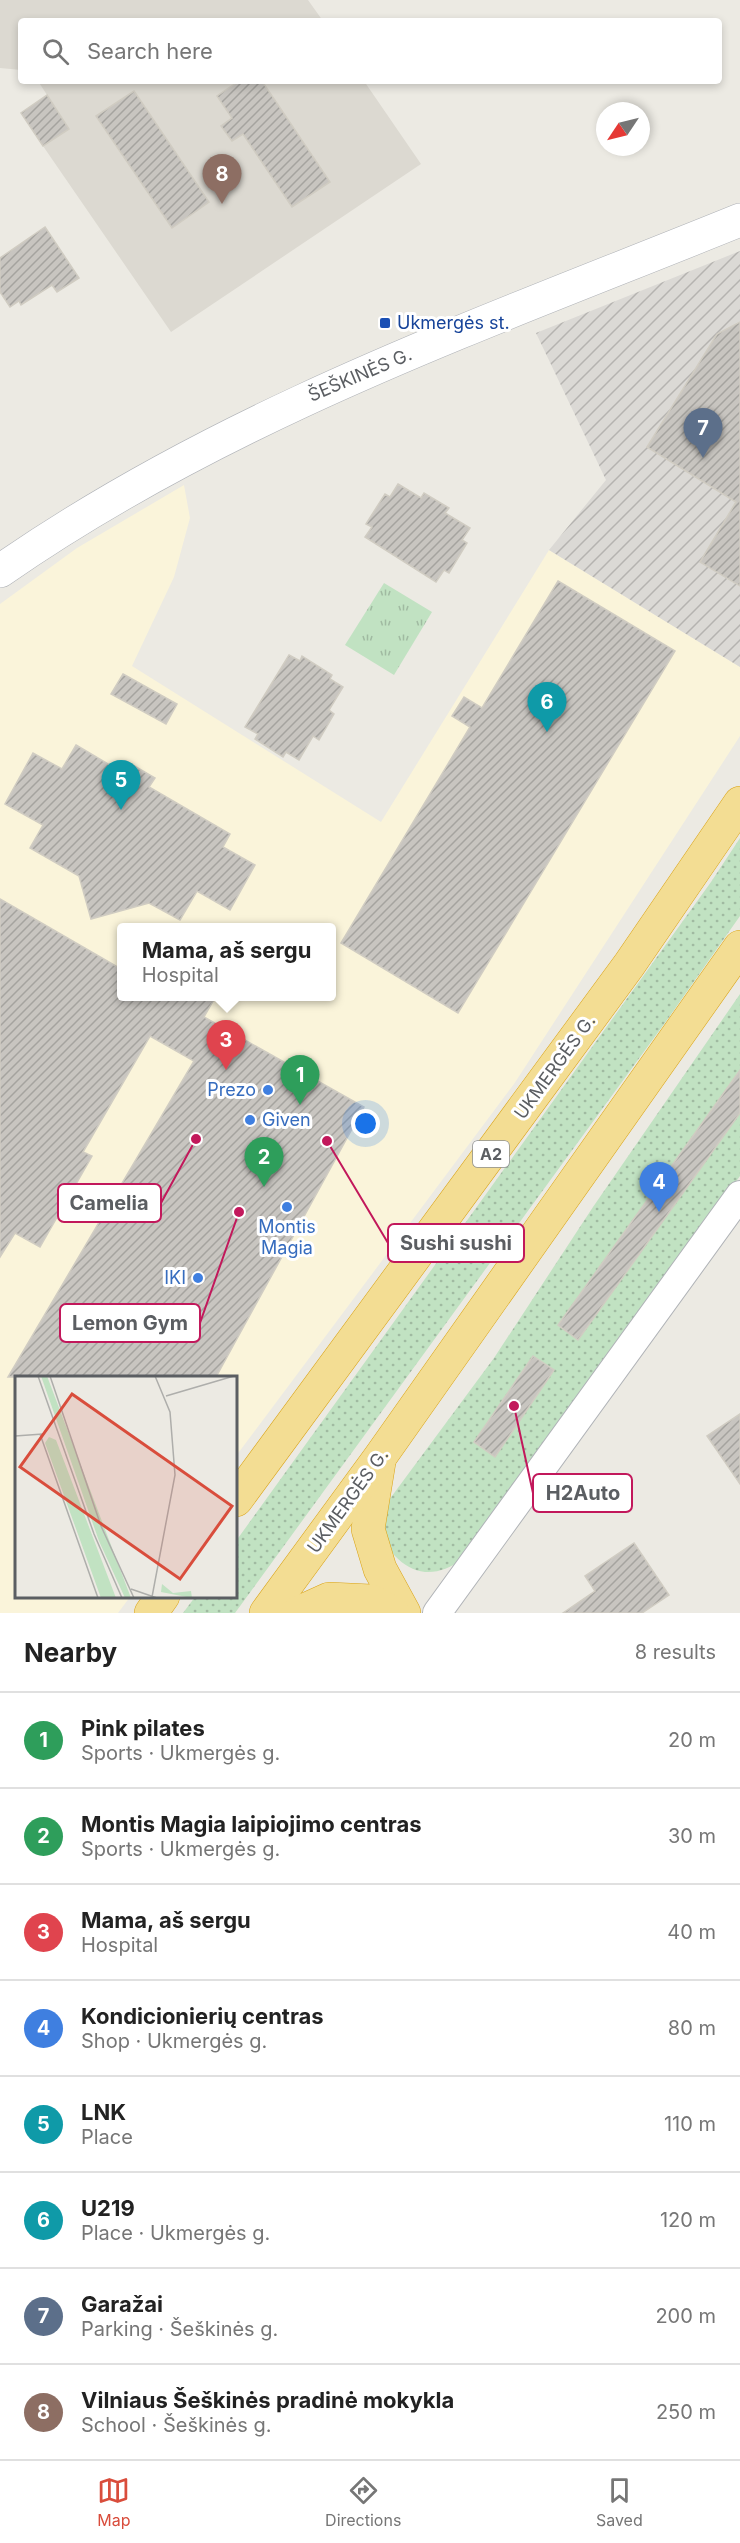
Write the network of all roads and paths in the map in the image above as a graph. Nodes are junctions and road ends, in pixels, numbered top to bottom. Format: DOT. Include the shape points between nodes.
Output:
graph roads {
  1 [pos="740,220"];
  2 [pos="0,571"];
  3 [pos="740,803"];
  4 [pos="740,947"];
  5 [pos="740,1195"];
  6 [pos="380,1457"];
  7 [pos="237,1499"];
  8 [pos="162,1598"];
  9 [pos="151,1613"];
  10 [pos="266,1613"];
  11 [pos="298,1613"];
  12 [pos="393,1613"];
  13 [pos="404,1613"];
  14 [pos="437,1613"];
  1 -- 2 [label="street, ŠEŠKINĖS G." via="301,399 157,472 56,532"];
  3 -- 7 [label="highway, UKMERGĖS G. / A2" via="622,975"];
  4 -- 6 [label="highway, UKMERGĖS G."];
  5 -- 14 [label="street"];
  6 -- 10 [label="highway, UKMERGĖS G."];
  6 -- 13 [label="highway" via="368,1529 380,1569"];
  8 -- 9 [label="highway"];
  11 -- 12 [label="highway" via="329,1599 371,1601"];
}
